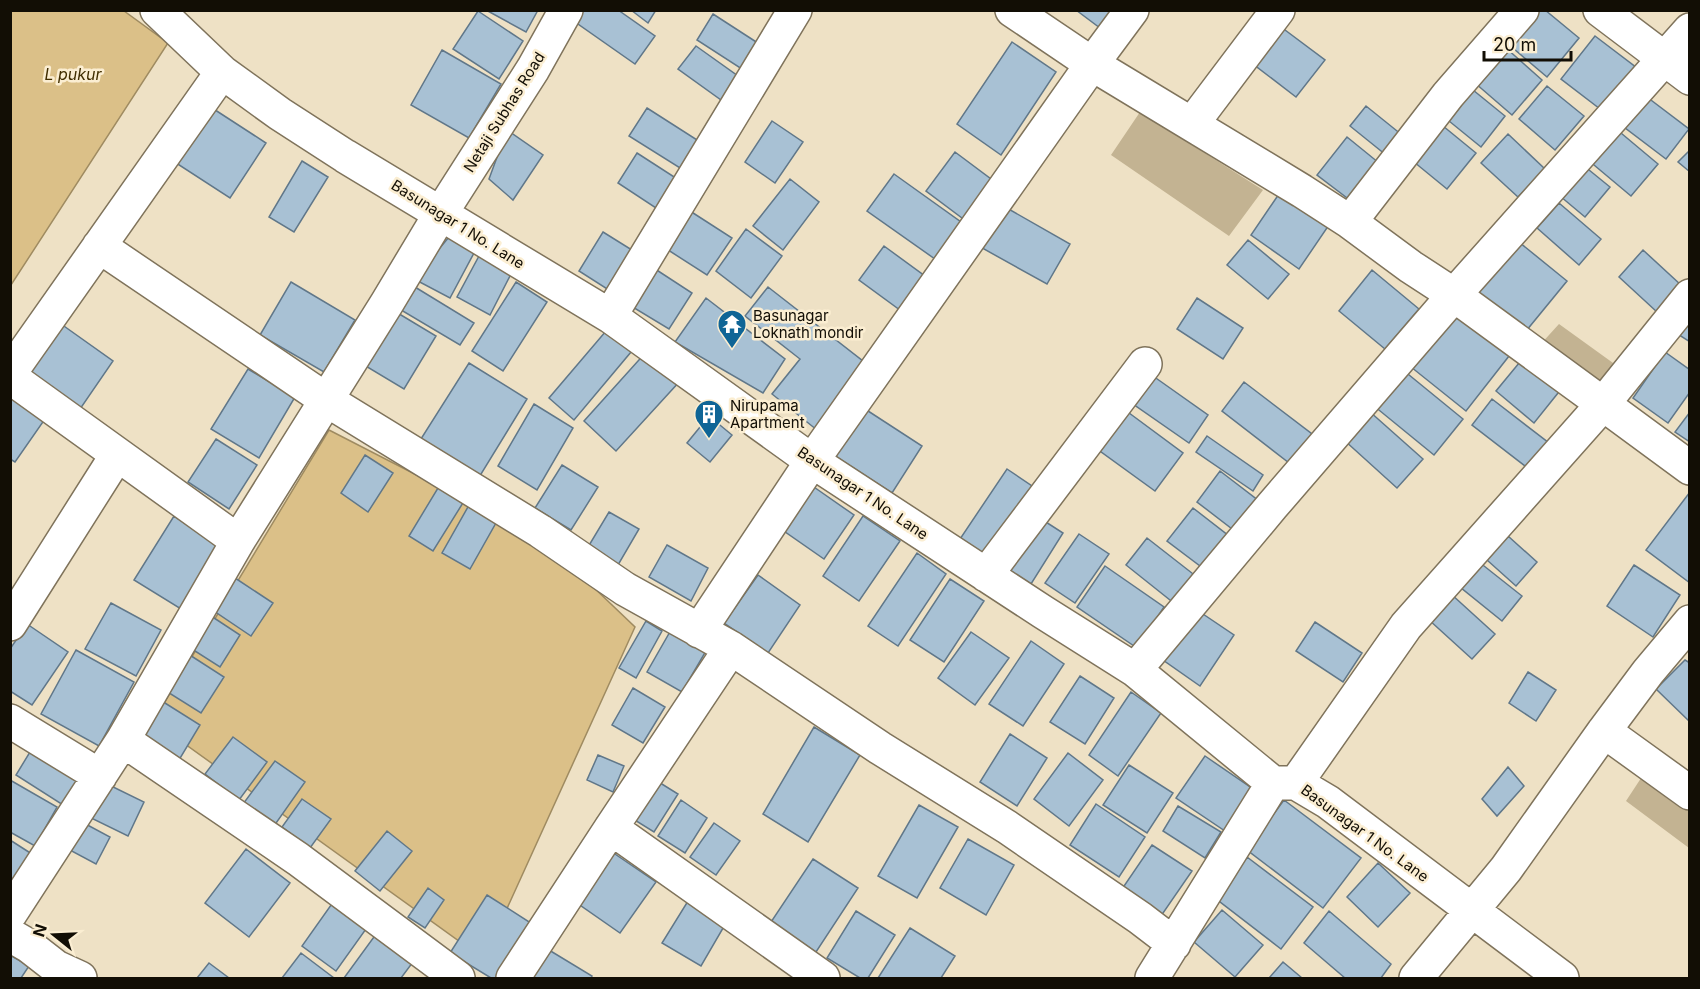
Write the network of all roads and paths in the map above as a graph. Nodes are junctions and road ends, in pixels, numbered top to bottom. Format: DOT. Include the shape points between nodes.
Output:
graph roads {
  1 [pos="158,10"];
  2 [pos="566,10"];
  3 [pos="795,10"];
  4 [pos="1012,10"];
  5 [pos="1132,10"];
  6 [pos="1278,10"];
  7 [pos="1600,10"];
  8 [pos="1505,16"];
  9 [pos="1689,30"];
  10 [pos="1092,64"];
  11 [pos="1677,69"];
  12 [pos="222,72"];
  13 [pos="1192,124"];
  14 [pos="441,213"];
  15 [pos="1350,222"];
  16 [pos="99,246"];
  17 [pos="1454,295"];
  18 [pos="1689,296"];
  19 [pos="610,316"];
  20 [pos="1145,364"];
  21 [pos="10,375"];
  22 [pos="325,399"];
  23 [pos="1603,404"];
  24 [pos="117,455"];
  25 [pos="812,460"];
  26 [pos="1689,468"];
  27 [pos="238,541"];
  28 [pos="986,575"];
  29 [pos="1689,622"];
  30 [pos="10,624"];
  31 [pos="699,631"];
  32 [pos="731,648"];
  33 [pos="1135,670"];
  34 [pos="10,721"];
  35 [pos="1604,731"];
  36 [pos="123,740"];
  37 [pos="100,776"];
  38 [pos="1284,783"];
  39 [pos="1689,793"];
  40 [pos="611,828"];
  41 [pos="1470,911"];
  42 [pos="10,914"];
  43 [pos="10,935"];
  44 [pos="1174,944"];
  45 [pos="80,978"];
  46 [pos="458,978"];
  47 [pos="513,978"];
  48 [pos="823,978"];
  49 [pos="1152,978"];
  50 [pos="1416,978"];
  51 [pos="1562,978"];
  1 -- 12 [label="street, Basunagar 1 No. Lane"];
  2 -- 14 [label="street, Netaji Subhas Road"];
  3 -- 19 [label="street"];
  4 -- 10 [label="street"];
  5 -- 10 [label="street"];
  6 -- 13 [label="street"];
  7 -- 11 [label="street"];
  8 -- 15 [label="street"];
  9 -- 11 [label="street"];
  10 -- 13 [label="street"];
  10 -- 25 [label="street"];
  11 -- 17 [label="street"];
  12 -- 14 [label="street, Basunagar 1 No. Lane" via="280,114"];
  12 -- 16 [label="street"];
  13 -- 15 [label="street"];
  14 -- 19 [label="street, Basunagar 1 No. Lane"];
  14 -- 22 [label="street, Netaji Subhas Road"];
  15 -- 17 [label="street"];
  16 -- 21 [label="street"];
  16 -- 22 [label="street"];
  17 -- 23 [label="street"];
  17 -- 33 [label="street"];
  18 -- 23 [label="street"];
  19 -- 25 [label="street, Basunagar 1 No. Lane"];
  20 -- 28 [label="street"];
  21 -- 24 [label="street"];
  22 -- 27 [label="street, Netaji Subhas Road"];
  22 -- 31 [label="street" via="540,531 625,589"];
  23 -- 26 [label="street"];
  23 -- 38 [label="street" via="1406,626"];
  24 -- 27 [label="street"];
  24 -- 30 [label="street"];
  25 -- 28 [label="street, Basunagar 1 No. Lane"];
  25 -- 31 [label="street"];
  27 -- 36 [label="street, Netaji Subhas Road"];
  28 -- 33 [label="street, Basunagar 1 No. Lane"];
  29 -- 35 [label="street"];
  31 -- 32 [label="street"];
  32 -- 40 [label="street"];
  32 -- 44 [label="street" via="1007,827"];
  33 -- 38 [label="street, Basunagar 1 No. Lane"];
  34 -- 37 [label="street"];
  35 -- 39 [label="street"];
  35 -- 41 [label="street" via="1533,834"];
  36 -- 37 [label="street, Netaji Subhas Road"];
  36 -- 46 [label="street" via="298,859"];
  37 -- 42 [label="street, Netaji Subhas Road"];
  38 -- 41 [label="street, Basunagar 1 No. Lane" via="1328,802"];
  38 -- 44 [label="street"];
  40 -- 47 [label="street"];
  40 -- 48 [label="street"];
  41 -- 50 [label="street"];
  41 -- 51 [label="street, Basunagar 1 No. Lane"];
  43 -- 45 [label="street" via="56,968"];
  44 -- 49 [label="street"];
}
